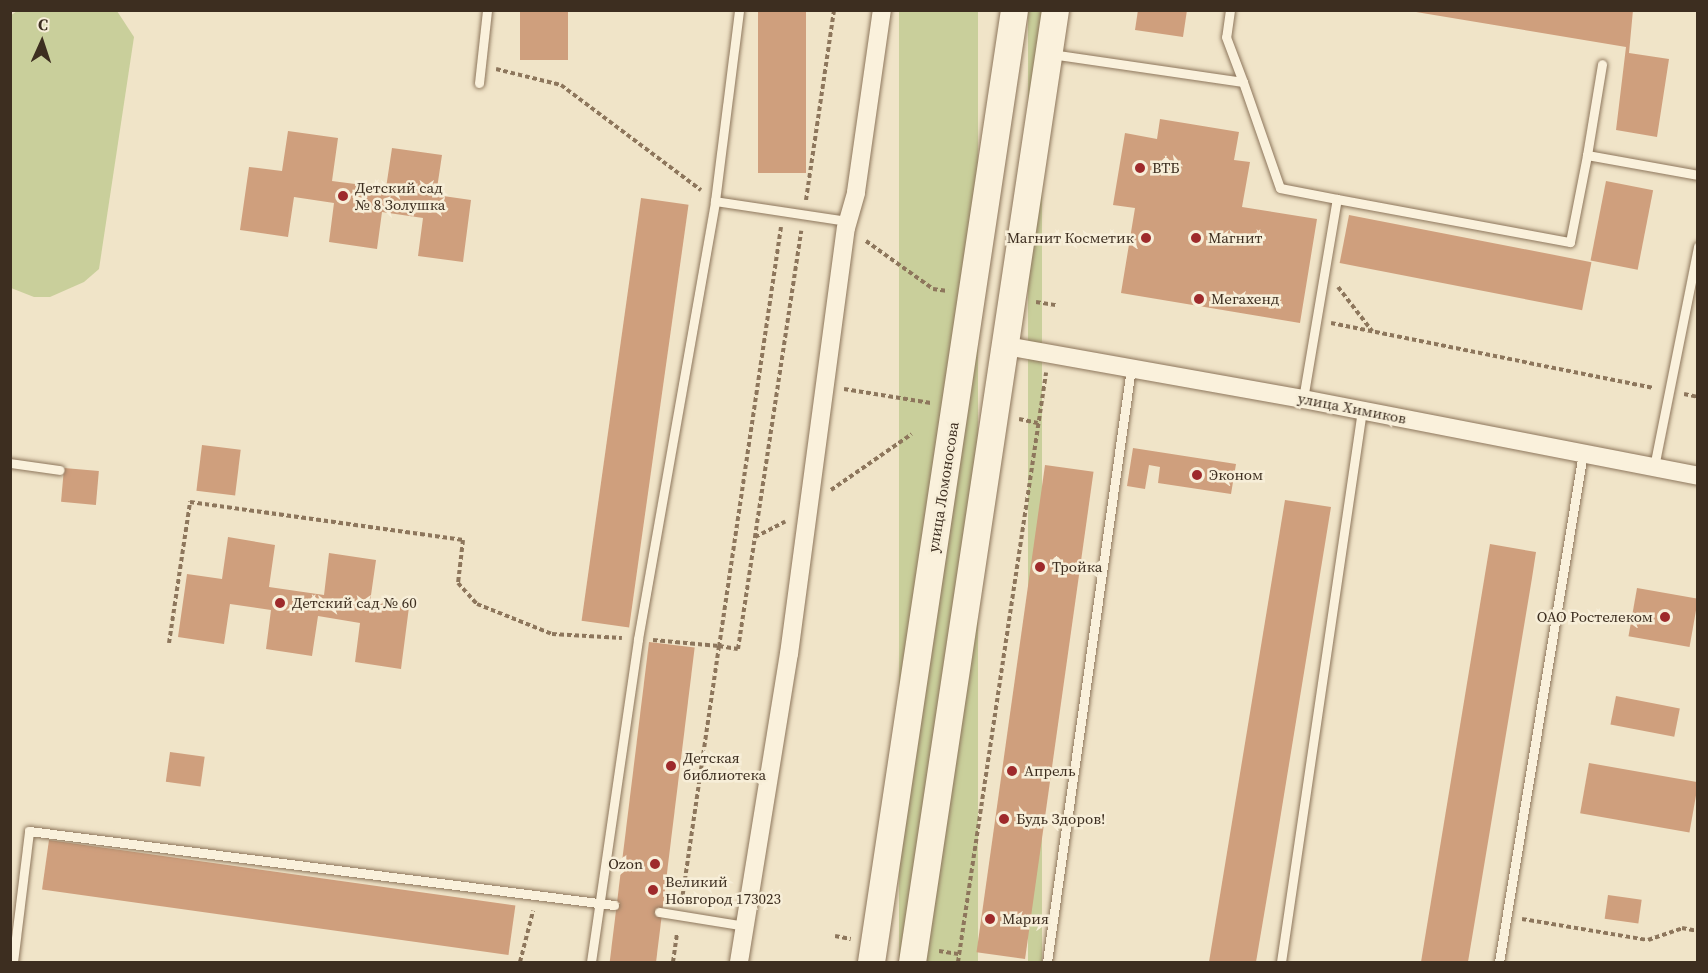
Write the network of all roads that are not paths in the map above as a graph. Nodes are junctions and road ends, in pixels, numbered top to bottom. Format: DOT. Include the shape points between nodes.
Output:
graph roads {
  1 [pos="487,10"];
  2 [pos="739,10"];
  3 [pos="882,10"];
  4 [pos="1014,10"];
  5 [pos="1055,10"];
  6 [pos="1230,10"];
  7 [pos="1048,53"];
  8 [pos="1602,64"];
  9 [pos="1243,82"];
  10 [pos="479,84"];
  11 [pos="1587,154"];
  12 [pos="1698,175"];
  13 [pos="1337,199"];
  14 [pos="715,201"];
  15 [pos="847,224"];
  16 [pos="1697,252"];
  17 [pos="1006,346"];
  18 [pos="1131,368"];
  19 [pos="1303,399"];
  20 [pos="1362,410"];
  21 [pos="1583,453"];
  22 [pos="10,464"];
  23 [pos="1654,467"];
  24 [pos="60,470"];
  25 [pos="1698,476"];
  26 [pos="599,903"];
  27 [pos="614,905"];
  28 [pos="659,912"];
  29 [pos="745,926"];
  30 [pos="13,963"];
  31 [pos="591,963"];
  32 [pos="739,963"];
  33 [pos="871,963"];
  34 [pos="912,963"];
  35 [pos="1047,963"];
  36 [pos="1281,963"];
  37 [pos="1499,963"];
  1 -- 10 [label="lane"];
  2 -- 14 [label="lane"];
  3 -- 15 [label="street" via="856,192"];
  4 -- 33 [label="main road, улица Ломоносова"];
  5 -- 7 [label="main road"];
  6 -- 9 [label="lane" via="1226,37"];
  7 -- 9 [label="lane"];
  7 -- 17 [label="main road"];
  8 -- 11 [label="lane"];
  9 -- 13 [label="lane" via="1280,188"];
  11 -- 12 [label="lane"];
  11 -- 13 [label="lane" via="1570,242"];
  13 -- 19 [label="lane"];
  14 -- 15 [label="lane"];
  14 -- 26 [label="lane" via="638,639"];
  15 -- 29 [label="street" via="789,654"];
  16 -- 23 [label="lane"];
  17 -- 18 [label="street, улица Химиков"];
  17 -- 34 [label="main road"];
  18 -- 19 [label="street, улица Химиков"];
  18 -- 35 [label="lane"];
  19 -- 20 [label="street, улица Химиков"];
  20 -- 21 [label="street, улица Химиков"];
  20 -- 36 [label="lane"];
  21 -- 23 [label="street, улица Химиков"];
  21 -- 37 [label="lane"];
  22 -- 24 [label="lane"];
  23 -- 25 [label="street, улица Химиков"];
  26 -- 27 [label="lane"];
  26 -- 30 [label="lane" via="30,831"];
  26 -- 31 [label="lane"];
  28 -- 29 [label="lane"];
  29 -- 32 [label="street"];
}
